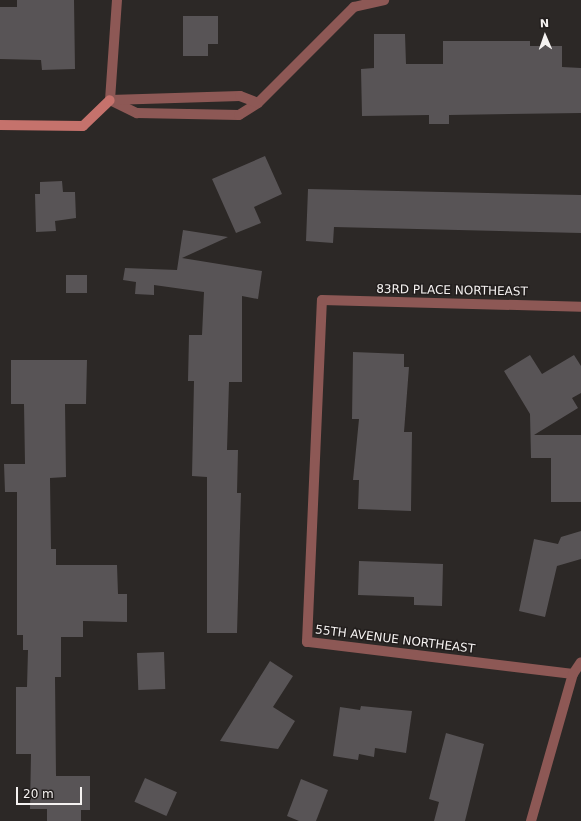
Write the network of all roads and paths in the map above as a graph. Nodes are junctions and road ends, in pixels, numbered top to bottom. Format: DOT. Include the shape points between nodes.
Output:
graph roads {
  1 [pos="117,0"];
  2 [pos="384,0"];
  3 [pos="110,100"];
  4 [pos="258,103"];
  5 [pos="0,125"];
  6 [pos="322,300"];
  7 [pos="581,307"];
  8 [pos="581,662"];
  9 [pos="573,674"];
  10 [pos="531,821"];
  1 -- 3 [label="street"];
  2 -- 4 [label="street" via="354,7"];
  3 -- 4 [label="street" via="240,96"];
  3 -- 4 [label="street" via="137,114 162,116 239,115"];
  3 -- 5 [label="street" via="83,126"];
  6 -- 7 [label="street, 83RD PLACE NORTHEAST"];
  6 -- 9 [label="street, 55TH AVENUE NORTHEAST" via="307,642"];
  8 -- 9 [label="street"];
  9 -- 10 [label="street"];
}
